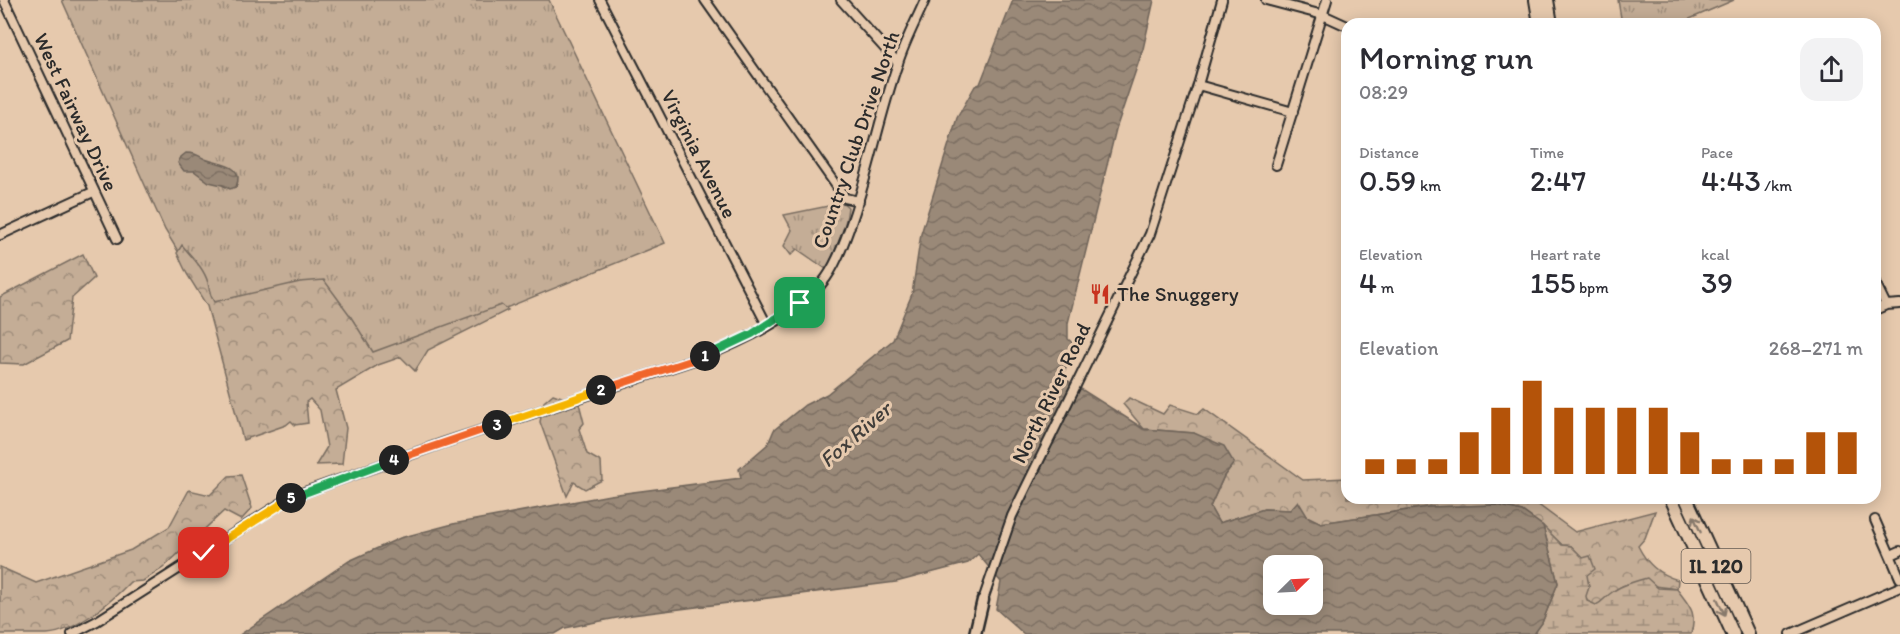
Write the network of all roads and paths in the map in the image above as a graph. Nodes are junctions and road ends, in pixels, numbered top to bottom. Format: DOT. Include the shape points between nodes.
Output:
graph roads {
  1 [pos="4,0"];
  2 [pos="600,0"];
  3 [pos="705,0"];
  4 [pos="841,0"];
  5 [pos="925,0"];
  6 [pos="1222,0"];
  7 [pos="1266,0"];
  8 [pos="1327,0"];
  9 [pos="1536,0"];
  10 [pos="1547,0"];
  11 [pos="1323,15"];
  12 [pos="1539,18"];
  13 [pos="1550,18"];
  14 [pos="1341,23"];
  15 [pos="898,63"];
  16 [pos="1198,85"];
  17 [pos="1293,112"];
  18 [pos="1276,165"];
  19 [pos="93,192"];
  20 [pos="860,201"];
  21 [pos="0,235"];
  22 [pos="117,239"];
  23 [pos="1881,295"];
  24 [pos="1900,304"];
  25 [pos="1886,305"];
  26 [pos="1881,307"];
  27 [pos="767,325"];
  28 [pos="1674,504"];
  29 [pos="1689,504"];
  30 [pos="1875,520"];
  31 [pos="1900,551"];
  32 [pos="1891,555"];
  33 [pos="1900,579"];
  34 [pos="1900,587"];
  35 [pos="983,600"];
  36 [pos="72,634"];
  37 [pos="975,634"];
  38 [pos="1733,634"];
  39 [pos="1748,634"];
  40 [pos="1791,634"];
  1 -- 19 [label="street, West Fairway Drive"];
  2 -- 27 [label="street, Virginia Avenue"];
  3 -- 20 [label="street" via="845,198"];
  4 -- 15 [label="street"];
  5 -- 15 [label="street, Country Club Drive North"];
  6 -- 16 [label="street, North River Road"];
  7 -- 11 [label="street"];
  8 -- 11 [label="street"];
  9 -- 12 [label="main road"];
  10 -- 13 [label="main road"];
  11 -- 14 [label="street"];
  11 -- 17 [label="street"];
  15 -- 20 [label="street, Country Club Drive North"];
  16 -- 17 [label="street"];
  16 -- 35 [label="street, North River Road" via="1150,234 1012,516"];
  17 -- 18 [label="street"];
  19 -- 21 [label="street"];
  19 -- 22 [label="street, West Fairway Drive"];
  20 -- 27 [label="street, Country Club Drive North" via="826,278 800,303"];
  23 -- 25 [label="street"];
  24 -- 25 [label="street"];
  25 -- 26 [label="street"];
  27 -- 36 [label="street, Country Club Drive North" via="700,358 291,497"];
  28 -- 38 [label="main road, IL 120, one-way"];
  39 -- 29 [label="main road, IL 120, one-way"];
  30 -- 32 [label="street"];
  31 -- 32 [label="street"];
  32 -- 33 [label="street"];
  34 -- 40 [label="street"];
  35 -- 37 [label="street, North River Road"];
}
